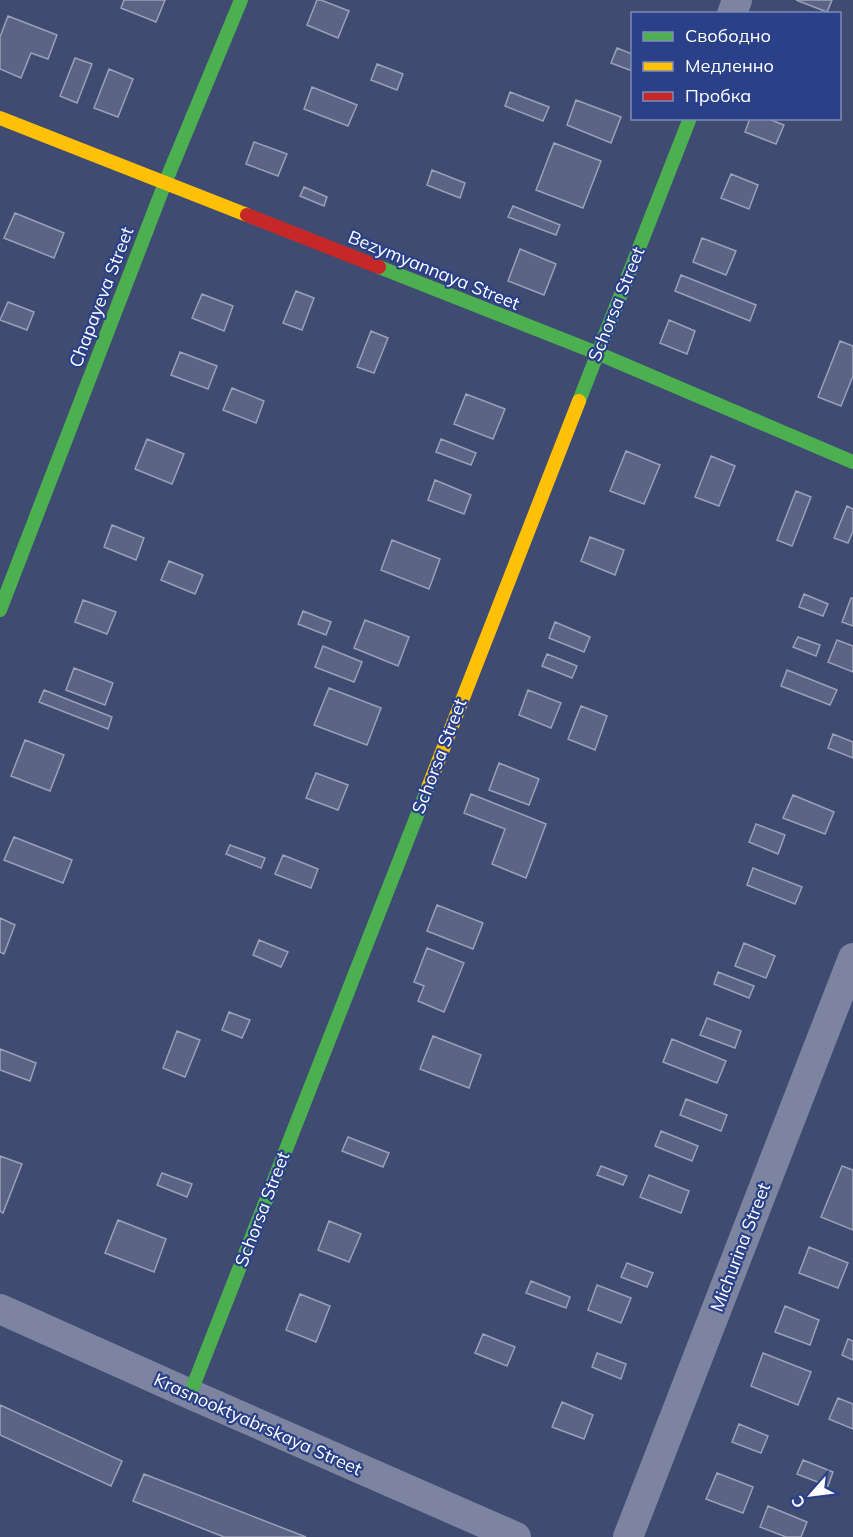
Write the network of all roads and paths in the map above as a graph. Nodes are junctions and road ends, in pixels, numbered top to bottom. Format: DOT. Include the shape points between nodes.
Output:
graph roads {
  1 [pos="241,0"];
  2 [pos="0,118"];
  3 [pos="689,120"];
  4 [pos="165,183"];
  5 [pos="597,353"];
  6 [pos="853,462"];
  7 [pos="0,610"];
  8 [pos="853,958"];
  9 [pos="0,1309"];
  10 [pos="190,1394"];
  11 [pos="516,1537"];
  12 [pos="628,1537"];
  1 -- 4 [label="street, Chapayeva Street"];
  2 -- 4 [label="street, Bezymyannaya Street"];
  3 -- 5 [label="street, Schorsa Street"];
  4 -- 5 [label="street, Bezymyannaya Street"];
  4 -- 7 [label="street, Chapayeva Street"];
  5 -- 6 [label="street, Bezymyannaya Street"];
  5 -- 10 [label="street, Schorsa Street"];
  8 -- 12 [label="street, Michurina Street"];
  9 -- 10 [label="street, Krasnooktyabrskaya Street"];
  10 -- 11 [label="street, Krasnooktyabrskaya Street"];
}
